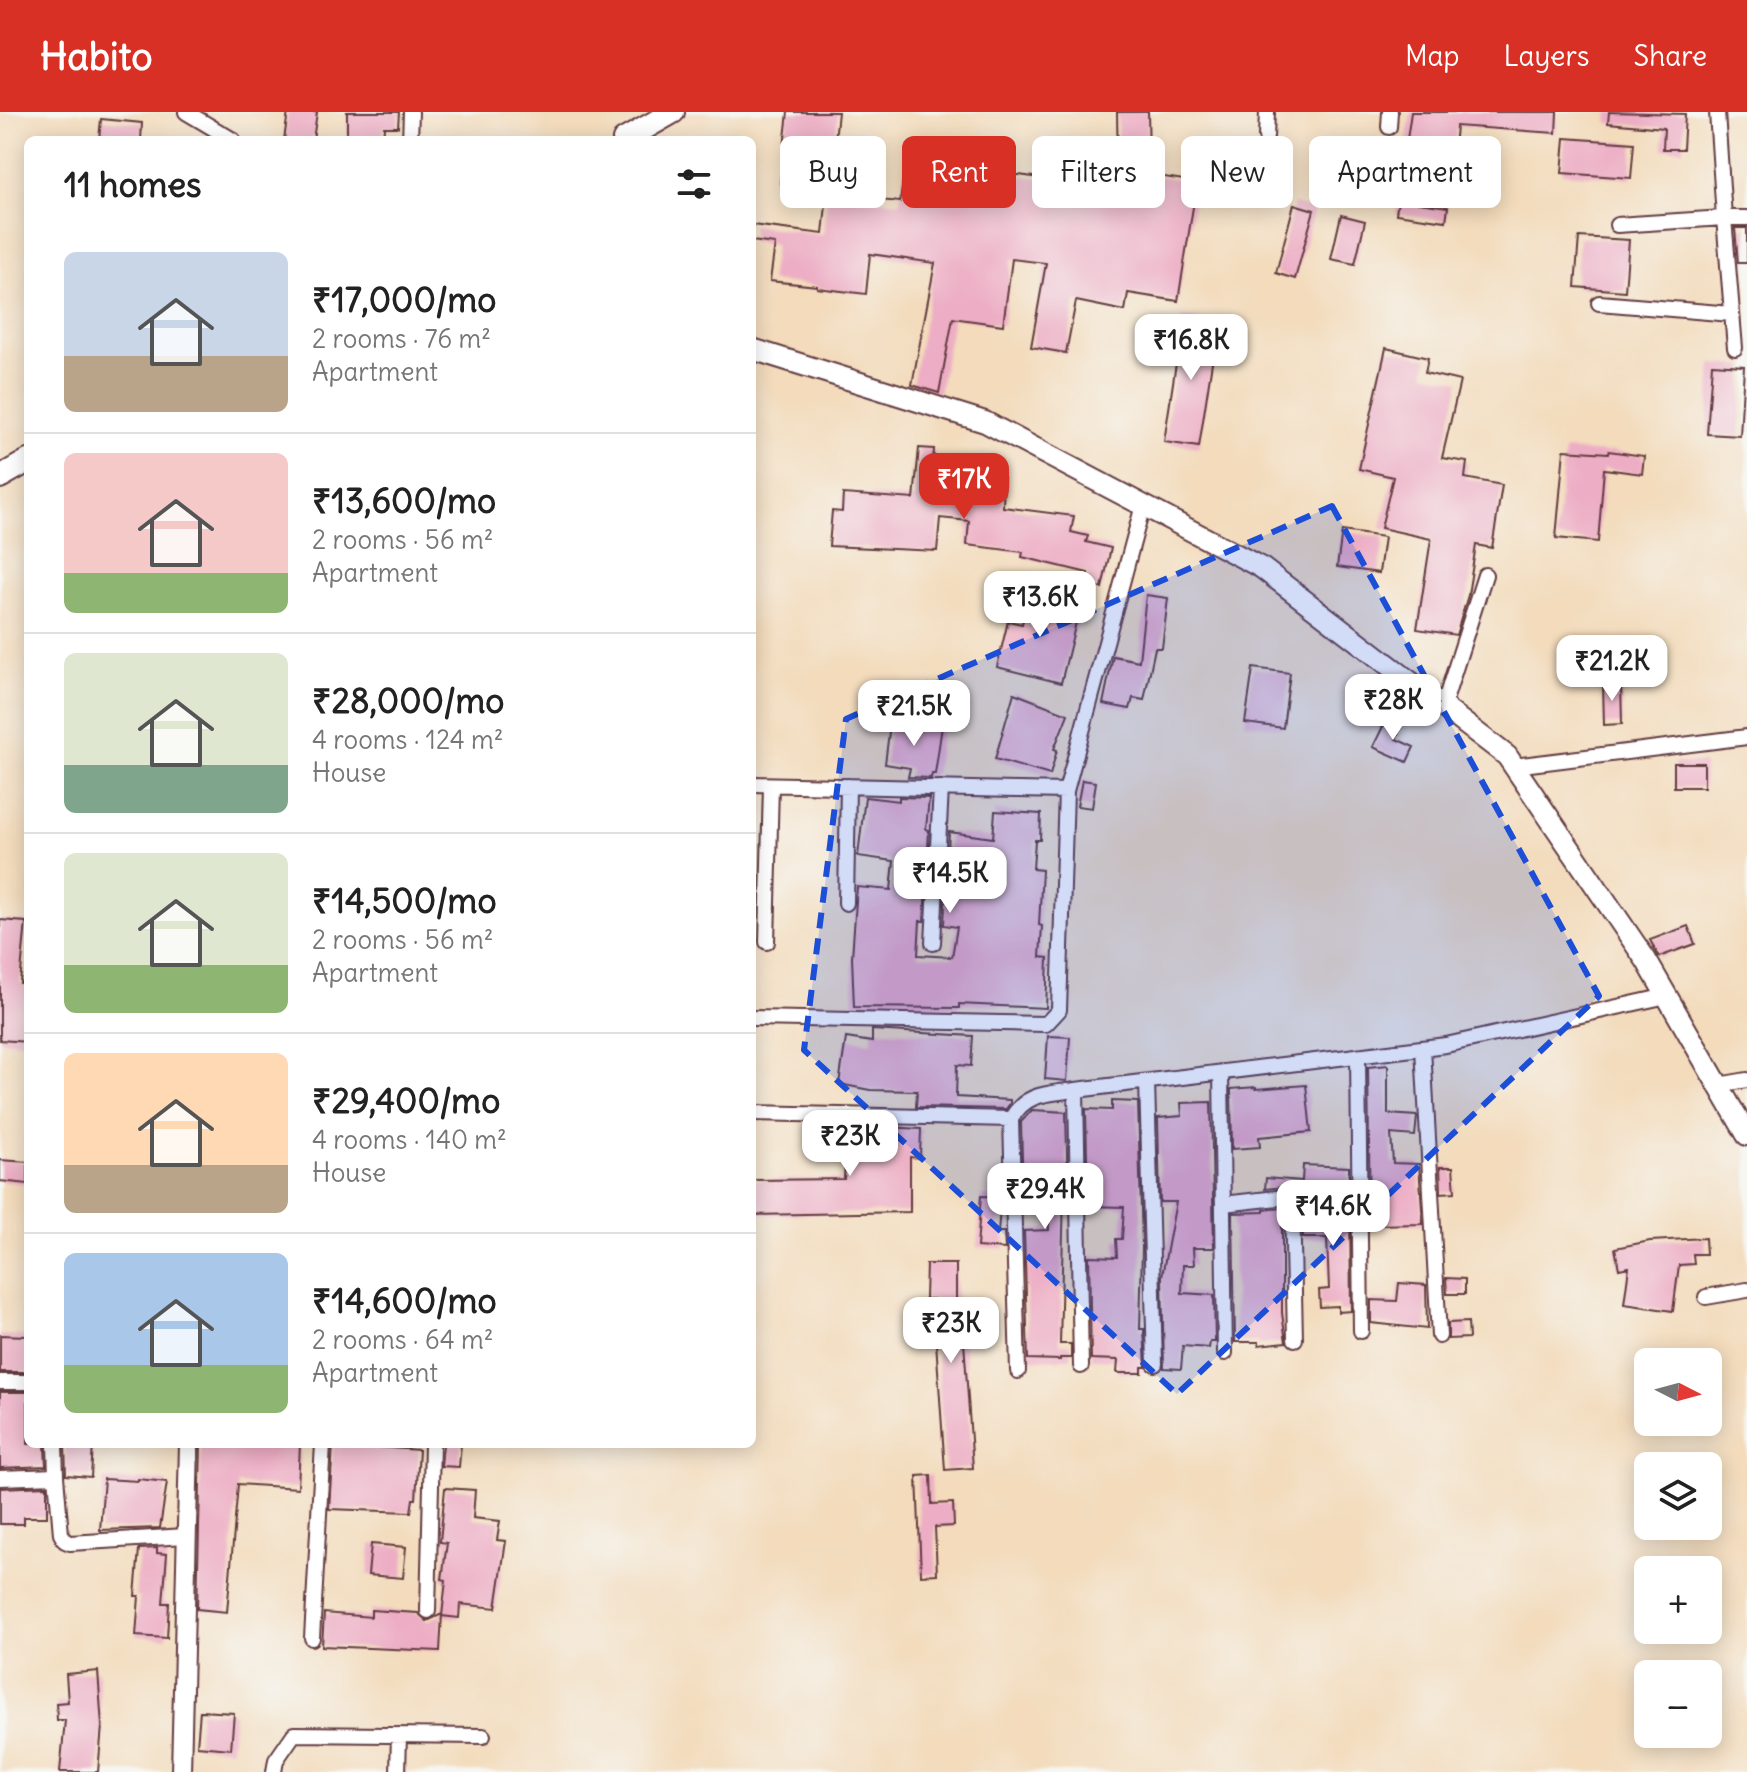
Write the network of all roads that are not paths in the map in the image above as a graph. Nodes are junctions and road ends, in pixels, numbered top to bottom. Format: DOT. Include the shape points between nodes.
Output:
graph roads {
  1 [pos="186,112"];
  2 [pos="411,112"];
  3 [pos="673,112"];
  4 [pos="1267,112"];
  5 [pos="1717,112"];
  6 [pos="226,136"];
  7 [pos="410,136"];
  8 [pos="631,136"];
  9 [pos="1266,136"];
  10 [pos="1724,218"];
  11 [pos="1747,218"];
  12 [pos="1617,225"];
  13 [pos="1599,303"];
  14 [pos="1732,314"];
  15 [pos="1735,348"];
  16 [pos="756,350"];
  17 [pos="24,463"];
  18 [pos="0,477"];
  19 [pos="1143,505"];
  20 [pos="1485,575"];
  21 [pos="1443,707"];
  22 [pos="1747,737"];
  23 [pos="1514,766"];
  24 [pos="756,784"];
  25 [pos="771,785"];
  26 [pos="848,786"];
  27 [pos="941,788"];
  28 [pos="1066,791"];
  29 [pos="846,903"];
  30 [pos="767,942"];
  31 [pos="933,943"];
  32 [pos="1667,996"];
  33 [pos="756,1018"];
  34 [pos="1423,1048"];
  35 [pos="1358,1056"];
  36 [pos="1221,1073"];
  37 [pos="1747,1080"];
  38 [pos="1147,1082"];
  39 [pos="1718,1085"];
  40 [pos="1076,1090"];
  41 [pos="756,1113"];
  42 [pos="1011,1119"];
  43 [pos="1747,1135"];
  44 [pos="1360,1189"];
  45 [pos="1292,1197"];
  46 [pos="1223,1204"];
  47 [pos="1747,1290"];
  48 [pos="1706,1297"];
  49 [pos="1361,1331"];
  50 [pos="1439,1336"];
  51 [pos="1295,1339"];
  52 [pos="1225,1353"];
  53 [pos="1155,1364"];
  54 [pos="1081,1366"];
  55 [pos="1018,1371"];
  56 [pos="0,1382"];
  57 [pos="24,1382"];
  58 [pos="55,1448"];
  59 [pos="189,1448"];
  60 [pos="323,1448"];
  61 [pos="432,1448"];
  62 [pos="56,1476"];
  63 [pos="0,1478"];
  64 [pos="186,1536"];
  65 [pos="428,1611"];
  66 [pos="312,1638"];
  67 [pos="399,1735"];
  68 [pos="483,1736"];
  69 [pos="181,1772"];
  70 [pos="274,1772"];
  71 [pos="398,1772"];
  1 -- 6 [label="street"];
  2 -- 7 [label="street"];
  3 -- 8 [label="main road"];
  4 -- 9 [label="street"];
  5 -- 10 [label="street"];
  10 -- 11 [label="street"];
  10 -- 12 [label="street"];
  10 -- 14 [label="street"];
  13 -- 14 [label="street"];
  14 -- 15 [label="street"];
  16 -- 19 [label="main road" via="985,422"];
  17 -- 18 [label="main road"];
  19 -- 21 [label="main road" via="1262,568"];
  19 -- 28 [label="street"];
  20 -- 21 [label="street"];
  21 -- 23 [label="main road"];
  22 -- 23 [label="street"];
  23 -- 32 [label="main road"];
  24 -- 25 [label="street"];
  25 -- 26 [label="street"];
  25 -- 30 [label="street"];
  26 -- 27 [label="street"];
  26 -- 29 [label="street"];
  27 -- 28 [label="street"];
  27 -- 31 [label="street"];
  28 -- 33 [label="street" via="1059,1010 1046,1024"];
  32 -- 34 [label="street"];
  32 -- 39 [label="main road"];
  34 -- 35 [label="street"];
  34 -- 50 [label="street"];
  35 -- 36 [label="street"];
  35 -- 44 [label="street"];
  36 -- 38 [label="street"];
  36 -- 46 [label="street"];
  37 -- 39 [label="street"];
  38 -- 40 [label="street"];
  38 -- 53 [label="street"];
  39 -- 43 [label="main road"];
  40 -- 42 [label="street" via="1035,1096 1020,1104"];
  40 -- 54 [label="street"];
  41 -- 42 [label="street"];
  42 -- 55 [label="street"];
  44 -- 45 [label="street"];
  44 -- 49 [label="street"];
  45 -- 46 [label="street"];
  45 -- 51 [label="street"];
  46 -- 52 [label="street"];
  47 -- 48 [label="street"];
  56 -- 57 [label="street"];
  58 -- 62 [label="street"];
  59 -- 64 [label="street"];
  60 -- 66 [label="street"];
  61 -- 65 [label="street"];
  62 -- 63 [label="street"];
  62 -- 64 [label="street" via="65,1541"];
  64 -- 69 [label="street"];
  67 -- 68 [label="street"];
  67 -- 70 [label="street" via="294,1734"];
  67 -- 71 [label="street"];
}
